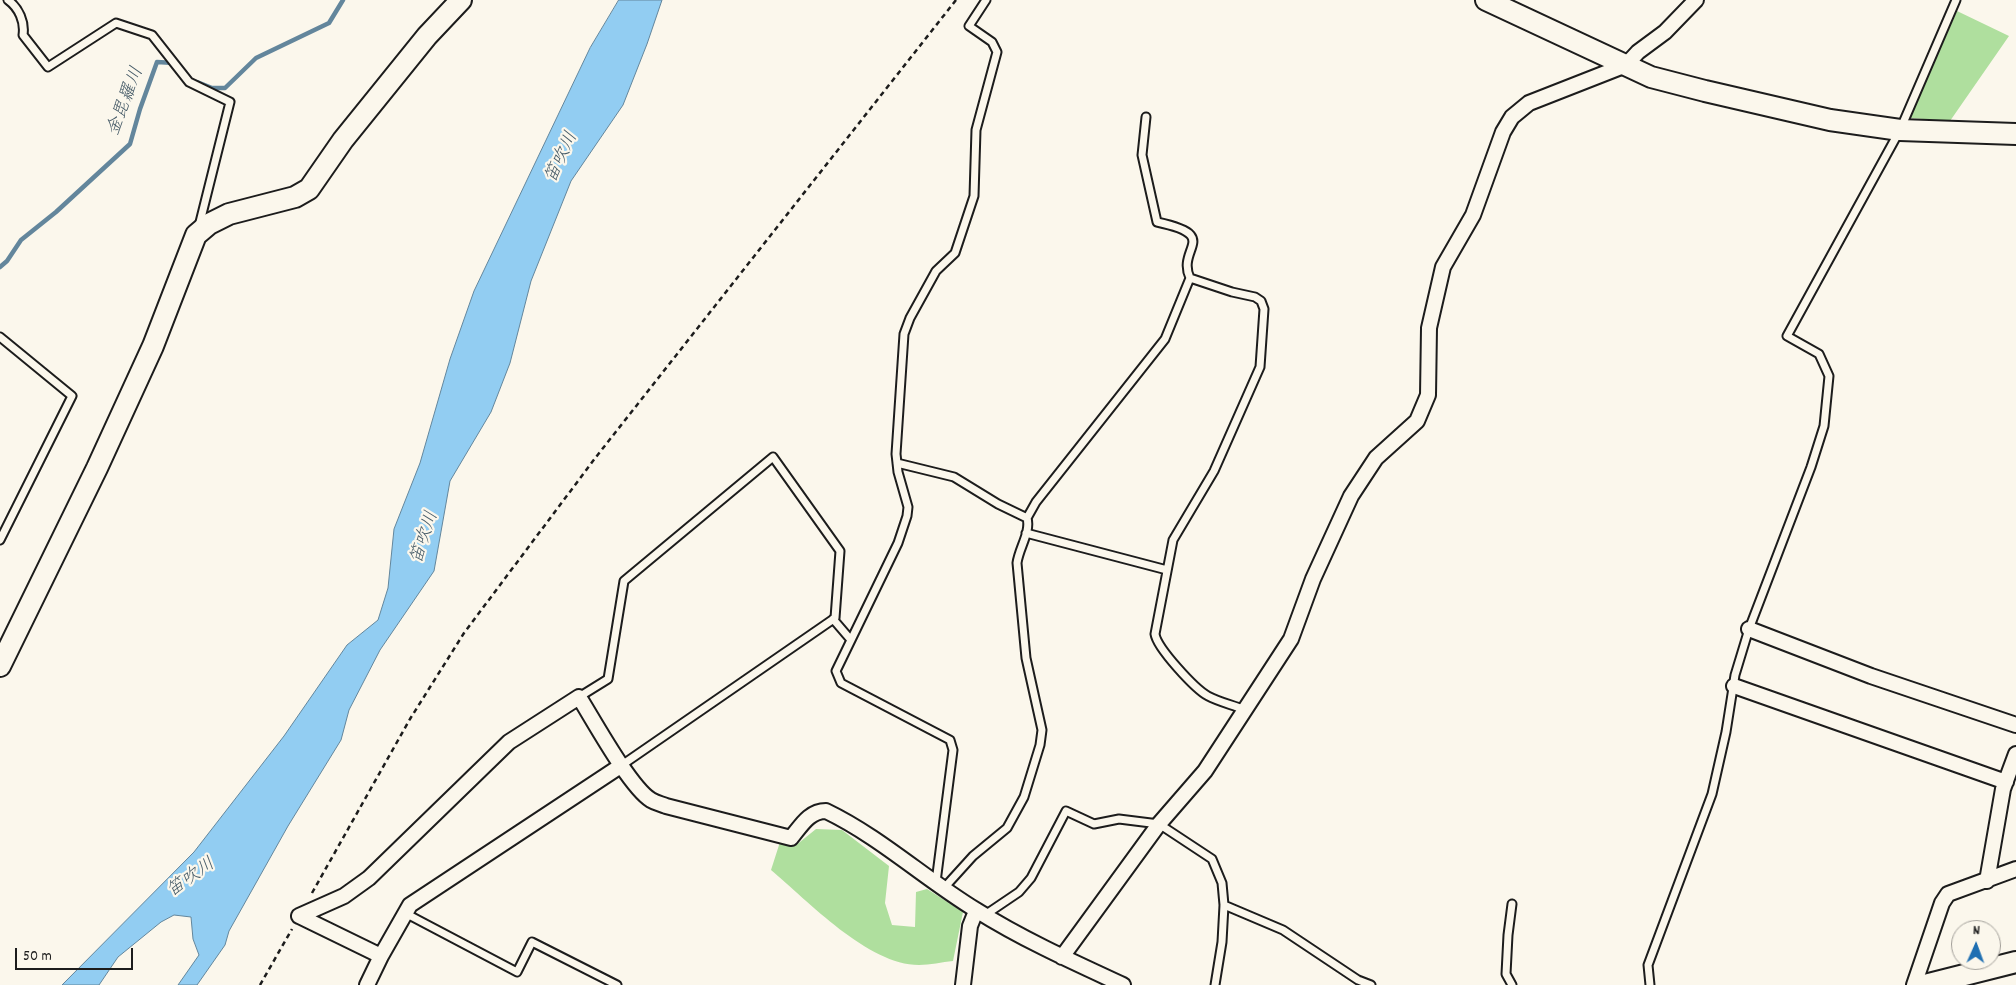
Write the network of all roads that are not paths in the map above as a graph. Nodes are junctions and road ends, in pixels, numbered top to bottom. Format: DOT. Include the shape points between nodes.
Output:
graph roads {
  1 [pos="8,0"];
  2 [pos="461,0"];
  3 [pos="986,0"];
  4 [pos="1486,0"];
  5 [pos="1696,0"];
  6 [pos="1956,0"];
  7 [pos="1626,65"];
  8 [pos="1146,117"];
  9 [pos="1900,130"];
  10 [pos="2016,134"];
  11 [pos="196,236"];
  12 [pos="1190,278"];
  13 [pos="0,337"];
  14 [pos="897,463"];
  15 [pos="1027,518"];
  16 [pos="1026,533"];
  17 [pos="0,540"];
  18 [pos="1167,570"];
  19 [pos="833,619"];
  20 [pos="1749,629"];
  21 [pos="851,640"];
  22 [pos="0,666"];
  23 [pos="1734,686"];
  24 [pos="579,697"];
  25 [pos="1245,710"];
  26 [pos="2016,725"];
  27 [pos="2016,754"];
  28 [pos="622,765"];
  29 [pos="2006,782"];
  30 [pos="1159,824"];
  31 [pos="2016,869"];
  32 [pos="1987,881"];
  33 [pos="940,885"];
  34 [pos="1512,904"];
  35 [pos="1224,905"];
  36 [pos="405,913"];
  37 [pos="980,913"];
  38 [pos="381,956"];
  39 [pos="1062,957"];
  40 [pos="2016,962"];
  41 [pos="367,985"];
  42 [pos="617,985"];
  43 [pos="964,985"];
  44 [pos="1122,985"];
  45 [pos="1215,985"];
  46 [pos="1372,985"];
  47 [pos="1512,985"];
  48 [pos="1650,985"];
  49 [pos="1914,985"];
  50 [pos="1924,985"];
  1 -- 11 [label="lane" via="24,25 23,35 48,67 116,23 152,35 189,82 230,102"];
  2 -- 11 [label="street" via="427,36 343,140 309,189 295,197 228,214 209,224"];
  3 -- 14 [label="lane" via="969,26 992,42 997,52 976,130 974,196 955,253 936,271 904,334"];
  4 -- 7 [label="street"];
  5 -- 7 [label="street"];
  6 -- 9 [label="lane"];
  7 -- 9 [label="street" via="1651,77 1705,91 1830,120"];
  7 -- 25 [label="street" via="1529,104 1512,117 1502,132 1473,215 1443,267 1430,328 1428,394 1417,421 1376,458 1351,496 1313,579 1291,639"];
  8 -- 12 [label="lane" via="1142,155 1158,222 1184,227 1190,233 1193,244 1188,264"];
  9 -- 10 [label="street"];
  9 -- 20 [label="lane" via="1787,336 1819,354 1829,376 1824,426"];
  11 -- 22 [label="street" via="153,346"];
  12 -- 15 [label="lane" via="1165,339 1036,502"];
  12 -- 18 [label="lane" via="1261,301 1264,309 1262,356 1214,471 1173,540"];
  13 -- 17 [label="lane" via="72,396"];
  14 -- 15 [label="lane" via="954,477"];
  14 -- 21 [label="lane" via="908,507 907,516 898,543"];
  15 -- 16 [label="lane"];
  16 -- 18 [label="lane"];
  16 -- 33 [label="lane" via="1017,563 1026,658 1042,730 1040,745 1024,797 1007,828"];
  18 -- 25 [label="lane" via="1156,642 1206,695"];
  19 -- 21 [label="lane"];
  19 -- 24 [label="lane" via="837,612 840,551 773,456 624,581 608,679"];
  19 -- 28 [label="lane"];
  20 -- 23 [label="lane"];
  20 -- 26 [label="street" via="1871,676"];
  21 -- 33 [label="lane" via="836,671 841,683 950,740 953,750"];
  23 -- 29 [label="street"];
  23 -- 48 [label="lane" via="1712,794 1648,965"];
  24 -- 28 [label="street"];
  24 -- 38 [label="street" via="509,742 369,878 344,896 299,916"];
  25 -- 30 [label="street" via="1205,771"];
  27 -- 29 [label="street"];
  28 -- 33 [label="street" via="652,800 790,838 810,815 826,811"];
  28 -- 36 [label="street" via="410,905"];
  29 -- 32 [label="street"];
  30 -- 35 [label="lane" via="1212,859 1222,882"];
  30 -- 37 [label="lane" via="1119,819 1094,824 1066,811 1031,878 1019,892"];
  30 -- 39 [label="street"];
  31 -- 32 [label="street"];
  32 -- 49 [label="street" via="1948,894"];
  33 -- 37 [label="street"];
  34 -- 47 [label="lane" via="1506,974"];
  35 -- 45 [label="lane"];
  35 -- 46 [label="lane" via="1283,930 1358,980"];
  36 -- 38 [label="street"];
  36 -- 42 [label="lane" via="517,972 532,942"];
  37 -- 39 [label="street"];
  37 -- 43 [label="street" via="970,926"];
  38 -- 41 [label="street"];
  39 -- 44 [label="street"];
  40 -- 50 [label="street"];
}
